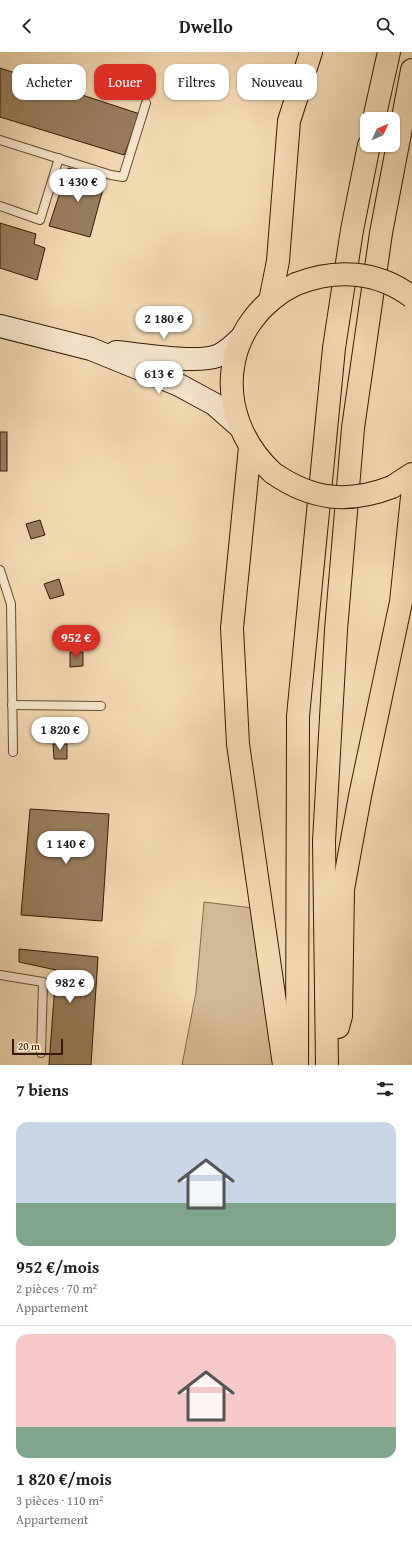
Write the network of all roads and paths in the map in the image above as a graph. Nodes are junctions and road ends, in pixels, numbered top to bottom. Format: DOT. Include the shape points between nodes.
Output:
graph roads {
  1 [pos="311,52"];
  2 [pos="389,52"];
  3 [pos="412,70"];
  4 [pos="146,103"];
  5 [pos="376,112"];
  6 [pos="0,140"];
  7 [pos="368,152"];
  8 [pos="59,158"];
  9 [pos="0,206"];
  10 [pos="412,298"];
  11 [pos="270,301"];
  12 [pos="0,326"];
  13 [pos="242,338"];
  14 [pos="91,349"];
  15 [pos="239,426"];
  16 [pos="250,447"];
  17 [pos="412,474"];
  18 [pos="412,497"];
  19 [pos="0,570"];
  20 [pos="12,705"];
  21 [pos="102,706"];
  22 [pos="13,752"];
  23 [pos="0,975"];
  24 [pos="41,1053"];
  25 [pos="284,1065"];
  26 [pos="298,1065"];
  27 [pos="328,1065"];
  1 -- 11 [label="main road" via="289,121 278,261"];
  2 -- 5 [label="main road"];
  3 -- 27 [label="main road" via="381,233 353,428 336,630 324,841"];
  4 -- 8 [label="lane" via="123,178"];
  6 -- 8 [label="lane"];
  7 -- 26 [label="main road" via="352,230 334,348 298,716"];
  8 -- 9 [label="lane" via="40,220"];
  10 -- 11 [label="main road, bridge" via="383,281 358,275 333,274 296,284"];
  11 -- 13 [label="main road" via="259,312"];
  12 -- 14 [label="main road"];
  13 -- 14 [label="main road" via="225,352 203,359"];
  13 -- 15 [label="main road" via="233,366 232,381 232,397"];
  14 -- 15 [label="main road" via="204,397"];
  15 -- 16 [label="main road"];
  16 -- 17 [label="main road, bridge" via="274,473 297,488 331,497 366,496 392,487"];
  16 -- 25 [label="main road" via="232,628 238,744"];
  18 -- 27 [label="main road" via="401,602 343,889 341,1016"];
  19 -- 20 [label="lane" via="11,604"];
  20 -- 21 [label="lane"];
  20 -- 22 [label="lane"];
  23 -- 24 [label="lane" via="43,982"];
}
